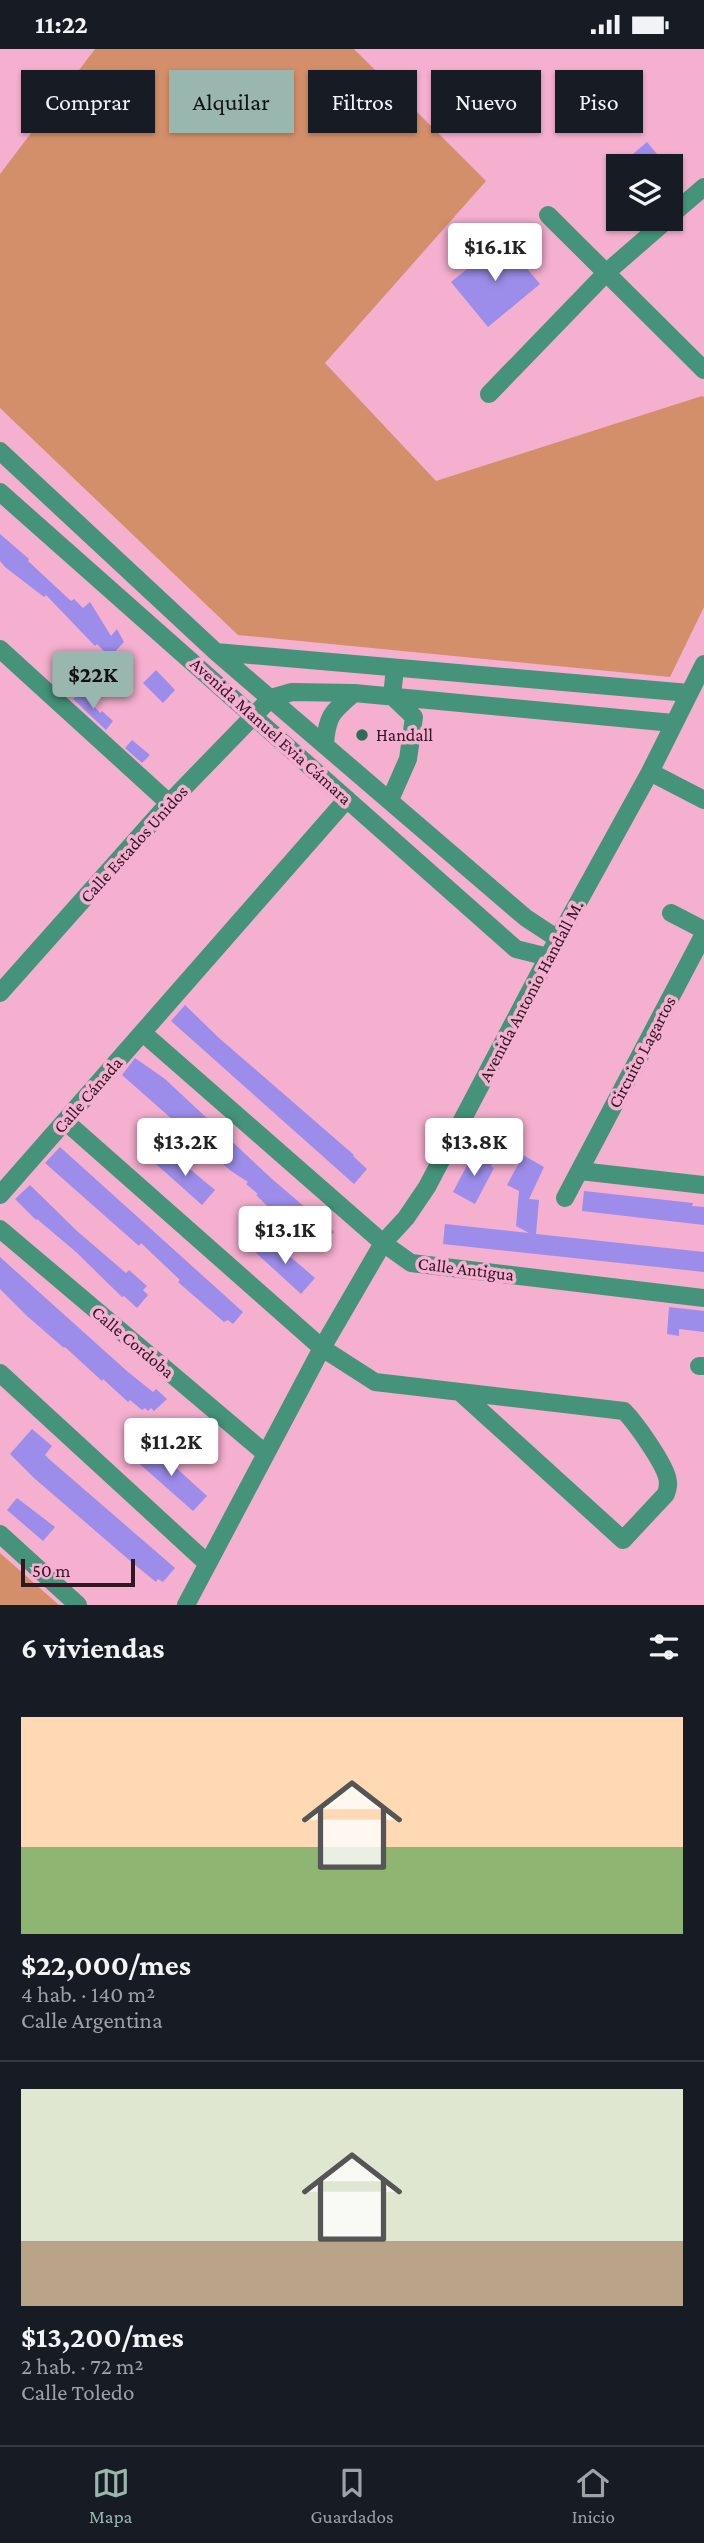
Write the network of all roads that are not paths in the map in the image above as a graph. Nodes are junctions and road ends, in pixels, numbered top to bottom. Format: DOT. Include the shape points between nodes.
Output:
graph roads {
  1 [pos="704,187"];
  2 [pos="683,206"];
  3 [pos="548,215"];
  4 [pos="654,231"];
  5 [pos="607,272"];
  6 [pos="704,370"];
  7 [pos="489,394"];
  8 [pos="0,451"];
  9 [pos="0,492"];
  10 [pos="0,649"];
  11 [pos="216,652"];
  12 [pos="704,664"];
  13 [pos="395,668"];
  14 [pos="354,692"];
  15 [pos="689,693"];
  16 [pos="392,696"];
  17 [pos="271,698"];
  18 [pos="254,716"];
  19 [pos="673,723"];
  20 [pos="325,744"];
  21 [pos="650,772"];
  22 [pos="347,799"];
  23 [pos="390,800"];
  24 [pos="704,800"];
  25 [pos="169,803"];
  26 [pos="671,913"];
  27 [pos="704,932"];
  28 [pos="558,939"];
  29 [pos="548,957"];
  30 [pos="3,983"];
  31 [pos="143,1033"];
  32 [pos="65,1121"];
  33 [pos="580,1171"];
  34 [pos="704,1185"];
  35 [pos="0,1195"];
  36 [pos="565,1198"];
  37 [pos="0,1229"];
  38 [pos="383,1243"];
  39 [pos="704,1298"];
  40 [pos="322,1348"];
  41 [pos="0,1373"];
  42 [pos="461,1393"];
  43 [pos="266,1454"];
  44 [pos="0,1534"];
  45 [pos="208,1564"];
  46 [pos="78,1605"];
  47 [pos="186,1605"];
  1 -- 2 [label="street"];
  3 -- 5 [label="street"];
  4 -- 5 [label="street"];
  5 -- 6 [label="street"];
  5 -- 7 [label="street"];
  8 -- 11 [label="street, Avenida Manuel Evia Cámara"];
  9 -- 18 [label="street, Avenida Manuel Evia Cámara"];
  10 -- 25 [label="street"];
  11 -- 13 [label="street, Avenida Manuel Evia Cámara"];
  11 -- 17 [label="street, Avenida Manuel Evia Cámara"];
  12 -- 15 [label="street, Avenida Antonio Handall M."];
  13 -- 15 [label="street, Avenida Manuel Evia Cámara"];
  13 -- 16 [label="street"];
  14 -- 16 [label="street, Avenida Manuel Evia Cámara"];
  14 -- 17 [label="street, Avenida Manuel Evia Cámara" via="292,692"];
  14 -- 20 [label="street" via="326,722"];
  15 -- 19 [label="street, Avenida Antonio Handall M."];
  16 -- 19 [label="street, Avenida Manuel Evia Cámara"];
  16 -- 23 [label="street" via="414,717 408,759"];
  17 -- 18 [label="street, Calle Estados Unidos"];
  17 -- 20 [label="street, Avenida Manuel Evia Cámara"];
  18 -- 22 [label="street, Avenida Manuel Evia Cámara"];
  18 -- 25 [label="street, Calle Estados Unidos"];
  19 -- 21 [label="street, Avenida Antonio Handall M."];
  20 -- 23 [label="street, Avenida Manuel Evia Cámara"];
  21 -- 24 [label="street"];
  21 -- 28 [label="street, Avenida Antonio Handall M."];
  22 -- 29 [label="street, Avenida Manuel Evia Cámara" via="516,949"];
  22 -- 31 [label="street, Calle Cánada"];
  23 -- 28 [label="street, Avenida Manuel Evia Cámara" via="526,918"];
  25 -- 30 [label="street, Calle Estados Unidos"];
  26 -- 27 [label="street, Circuito Lagartos"];
  27 -- 33 [label="street, Circuito Lagartos"];
  28 -- 29 [label="street, Avenida Antonio Handall M."];
  29 -- 38 [label="street, Avenida Antonio Handall M." via="427,1187"];
  31 -- 32 [label="street, Calle Cánada"];
  31 -- 38 [label="street, Calle Antigua"];
  32 -- 35 [label="street, Calle Cánada"];
  32 -- 40 [label="street"];
  33 -- 34 [label="street"];
  33 -- 36 [label="street, Circuito Lagartos"];
  37 -- 43 [label="street, Calle Cordoba"];
  38 -- 39 [label="street, Calle Antigua" via="411,1263"];
  38 -- 40 [label="street, Avenida Antonio Handall M."];
  40 -- 42 [label="street" via="374,1382"];
  40 -- 43 [label="street, Avenida Antonio Handall M."];
  41 -- 45 [label="street"];
  42 -- 42 [label="street" via="623,1540 666,1494 667,1476 624,1411"];
  43 -- 45 [label="street, Avenida Antonio Handall M."];
  44 -- 46 [label="street"];
  45 -- 47 [label="street, Avenida Antonio Handall M."];
}
